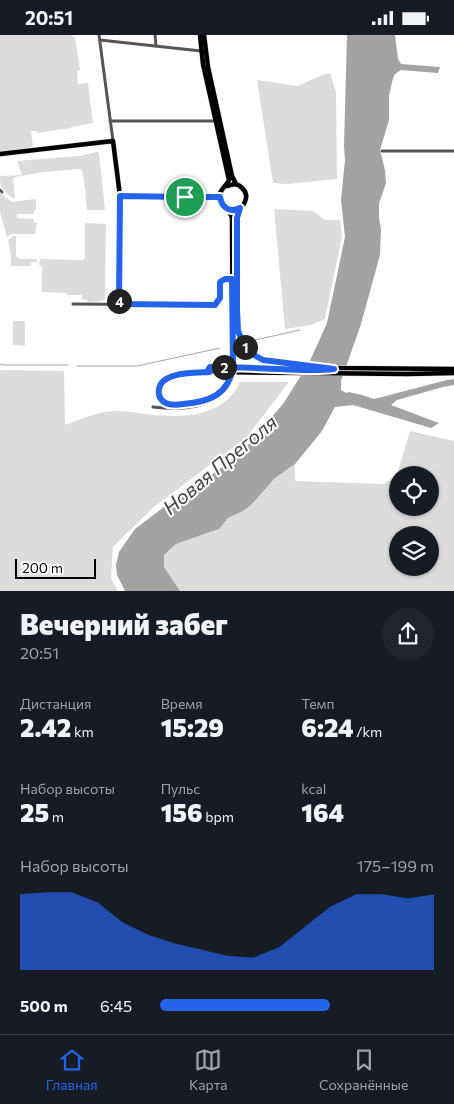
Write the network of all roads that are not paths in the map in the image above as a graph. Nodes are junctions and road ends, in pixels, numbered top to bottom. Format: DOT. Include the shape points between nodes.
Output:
graph roads {
  1 [pos="99,35"];
  2 [pos="155,35"];
  3 [pos="202,35"];
  4 [pos="100,40"];
  5 [pos="156,46"];
  6 [pos="201,51"];
  7 [pos="110,121"];
  8 [pos="216,121"];
  9 [pos="113,141"];
  10 [pos="382,151"];
  11 [pos="454,151"];
  12 [pos="0,154"];
  13 [pos="236,184"];
  14 [pos="226,186"];
  15 [pos="120,196"];
  16 [pos="220,197"];
  17 [pos="240,208"];
  18 [pos="228,209"];
  19 [pos="232,279"];
  20 [pos="73,304"];
  21 [pos="119,304"];
  22 [pos="237,309"];
  23 [pos="334,369"];
  24 [pos="454,369"];
  25 [pos="214,370"];
  26 [pos="454,373"];
  27 [pos="153,407"];
  1 -- 4 [label="street"];
  2 -- 5 [label="street"];
  3 -- 6 [label="main road"];
  3 -- 13 [label="main road"];
  4 -- 5 [label="street"];
  4 -- 7 [label="street"];
  5 -- 6 [label="street"];
  6 -- 8 [label="main road"];
  7 -- 8 [label="street"];
  7 -- 9 [label="street"];
  8 -- 14 [label="main road" via="229,179"];
  9 -- 12 [label="main road"];
  9 -- 15 [label="main road"];
  10 -- 11 [label="street"];
  13 -- 14 [label="main road"];
  13 -- 17 [label="main road" via="246,195"];
  14 -- 16 [label="main road"];
  15 -- 16 [label="main road"];
  15 -- 21 [label="street"];
  16 -- 18 [label="main road"];
  17 -- 18 [label="main road"];
  17 -- 22 [label="main road" via="237,218"];
  18 -- 19 [label="main road" via="232,215"];
  19 -- 21 [label="street" via="220,282 220,298 215,305"];
  19 -- 25 [label="main road" via="233,366 230,378 209,400 169,404 160,397 160,385 173,375"];
  20 -- 21 [label="street"];
  22 -- 23 [label="main road" via="239,335 247,349 257,357"];
  22 -- 27 [label="street" via="235,370 224,392 200,405"];
  23 -- 24 [label="main road"];
  23 -- 25 [label="main road, bridge"];
  25 -- 26 [label="main road, bridge"];
}
